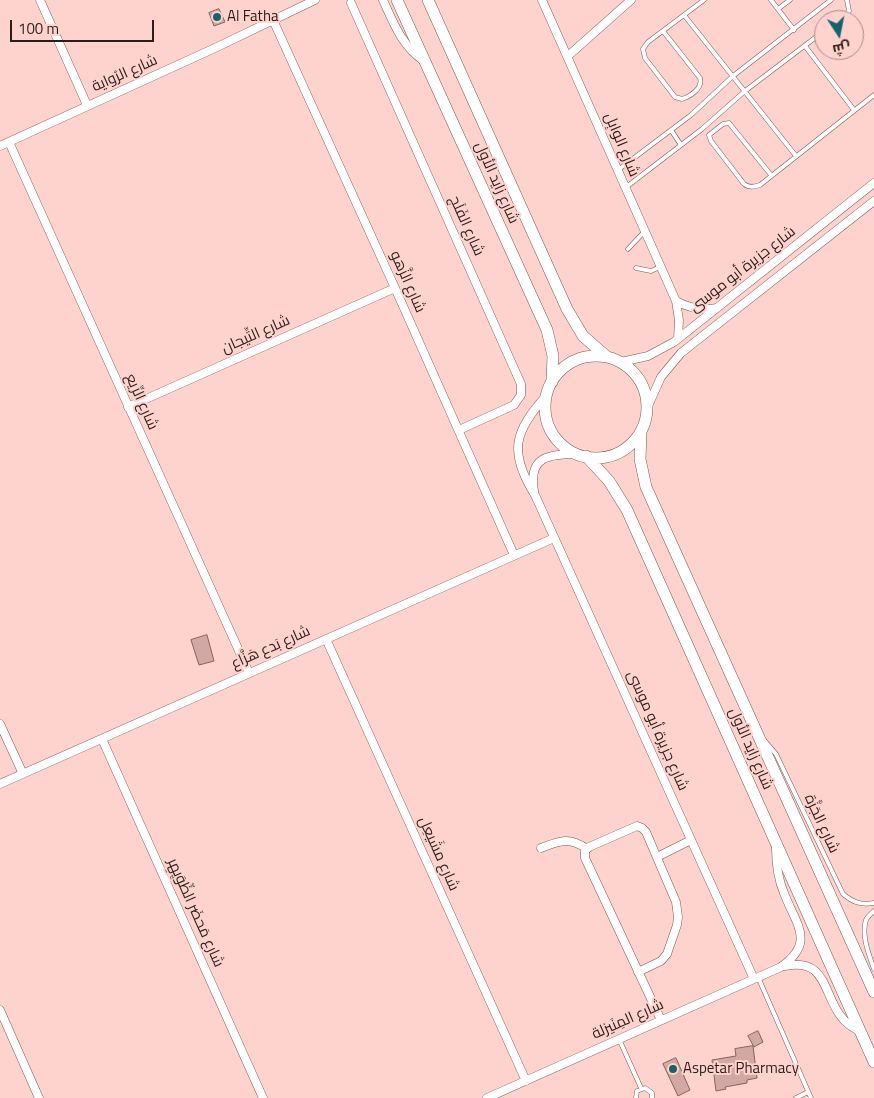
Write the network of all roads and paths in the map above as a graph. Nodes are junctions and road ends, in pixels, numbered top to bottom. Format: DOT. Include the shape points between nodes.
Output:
graph roads {
  1 [pos="40,0"];
  2 [pos="314,0"];
  3 [pos="383,0"];
  4 [pos="397,0"];
  5 [pos="428,0"];
  6 [pos="434,0"];
  7 [pos="542,0"];
  8 [pos="631,0"];
  9 [pos="704,0"];
  10 [pos="771,0"];
  11 [pos="790,0"];
  12 [pos="831,0"];
  13 [pos="351,3"];
  14 [pos="778,9"];
  15 [pos="684,14"];
  16 [pos="273,20"];
  17 [pos="436,20"];
  18 [pos="663,30"];
  19 [pos="794,30"];
  20 [pos="814,39"];
  21 [pos="805,46"];
  22 [pos="568,56"];
  23 [pos="425,62"];
  24 [pos="733,76"];
  25 [pos="745,91"];
  26 [pos="874,95"];
  27 [pos="87,106"];
  28 [pos="854,110"];
  29 [pos="671,130"];
  30 [pos="9,142"];
  31 [pos="682,144"];
  32 [pos="0,146"];
  33 [pos="796,156"];
  34 [pos="617,170"];
  35 [pos="772,176"];
  36 [pos="874,183"];
  37 [pos="625,188"];
  38 [pos="874,201"];
  39 [pos="644,232"];
  40 [pos="628,249"];
  41 [pos="660,267"];
  42 [pos="636,268"];
  43 [pos="395,288"];
  44 [pos="676,301"];
  45 [pos="718,307"];
  46 [pos="678,339"];
  47 [pos="607,357"];
  48 [pos="620,362"];
  49 [pos="552,382"];
  50 [pos="547,395"];
  51 [pos="648,406"];
  52 [pos="128,407"];
  53 [pos="459,430"];
  54 [pos="641,431"];
  55 [pos="582,455"];
  56 [pos="535,495"];
  57 [pos="554,538"];
  58 [pos="514,555"];
  59 [pos="326,639"];
  60 [pos="249,673"];
  61 [pos="0,724"];
  62 [pos="759,736"];
  63 [pos="102,739"];
  64 [pos="23,774"];
  65 [pos="0,784"];
  66 [pos="691,840"];
  67 [pos="776,844"];
  68 [pos="540,848"];
  69 [pos="586,849"];
  70 [pos="656,857"];
  71 [pos="874,903"];
  72 [pos="874,910"];
  73 [pos="781,967"];
  74 [pos="874,969"];
  75 [pos="638,972"];
  76 [pos="756,978"];
  77 [pos="874,992"];
  78 [pos="0,1010"];
  79 [pos="661,1020"];
  80 [pos="860,1031"];
  81 [pos="620,1039"];
  82 [pos="874,1062"];
  83 [pos="526,1081"];
  84 [pos="641,1088"];
  85 [pos="808,1092"];
  86 [pos="39,1098"];
  87 [pos="263,1098"];
  88 [pos="487,1098"];
  89 [pos="636,1098"];
  90 [pos="652,1098"];
  91 [pos="796,1098"];
  92 [pos="811,1098"];
  1 -- 27 [label="street"];
  2 -- 16 [label="street, شارع الرُواية"];
  3 -- 23 [label="street" via="399,36"];
  4 -- 23 [label="main road, شارع زايد الأول"];
  5 -- 17 [label="main road, شارع زايد الأول"];
  6 -- 17 [label="main road"];
  7 -- 22 [label="street, شارع الوابِل"];
  8 -- 22 [label="street"];
  9 -- 15 [label="lane"];
  10 -- 14 [label="lane"];
  11 -- 14 [label="lane"];
  12 -- 19 [label="lane"];
  13 -- 53 [label="street, شارع الفَلَج" via="521,384 521,396 514,405"];
  14 -- 19 [label="lane"];
  15 -- 18 [label="lane"];
  15 -- 24 [label="lane"];
  16 -- 27 [label="street, شارع الرُواية"];
  16 -- 43 [label="street, شارع الزَّهو"];
  17 -- 47 [label="main road, شارع زايد الأول" via="567,310 583,336"];
  18 -- 18 [label="lane" via="644,45 643,53 675,97 682,99 702,82"];
  19 -- 24 [label="lane"];
  20 -- 21 [label="lane"];
  21 -- 25 [label="lane"];
  21 -- 28 [label="lane"];
  22 -- 34 [label="street, شارع الوابِل"];
  23 -- 49 [label="main road, شارع زايد الأول" via="547,330 553,356"];
  24 -- 25 [label="lane"];
  24 -- 29 [label="lane"];
  25 -- 31 [label="lane"];
  25 -- 33 [label="lane"];
  26 -- 28 [label="lane"];
  27 -- 30 [label="street, شارع الرُواية"];
  28 -- 33 [label="lane"];
  29 -- 31 [label="lane"];
  29 -- 34 [label="lane"];
  30 -- 32 [label="street, شارع الرُواية"];
  30 -- 52 [label="street, شارع الرِّيع"];
  31 -- 37 [label="lane"];
  33 -- 35 [label="lane"];
  34 -- 37 [label="street, شارع الوابِل"];
  35 -- 35 [label="lane" via="726,122 709,135 747,186 756,187"];
  36 -- 45 [label="street, شارع جزيرة أبو موسى"];
  37 -- 39 [label="street, شارع الوابِل"];
  38 -- 51 [label="street, شارع جزيرة أبو موسى" via="681,352 661,377"];
  39 -- 40 [label="lane"];
  39 -- 41 [label="street, شارع الوابِل"];
  41 -- 42 [label="lane" via="650,271"];
  41 -- 44 [label="street, شارع الوابِل"];
  43 -- 52 [label="street, شارع التِّيجان"];
  43 -- 53 [label="street, شارع الزَّهو"];
  44 -- 45 [label="street" via="692,308"];
  44 -- 46 [label="street, شارع الوابِل"];
  45 -- 46 [label="street, شارع جزيرة أبو موسى"];
  46 -- 48 [label="street, شارع جزيرة أبو موسى" via="648,356"];
  47 -- 48 [label="main road"];
  47 -- 49 [label="main road" via="580,359 564,368"];
  48 -- 51 [label="main road" via="640,380"];
  49 -- 50 [label="main road"];
  50 -- 55 [label="main road" via="547,419 553,434 564,446"];
  50 -- 56 [label="street, شارع جزيرة أبو موسى" via="526,419 518,444 521,468"];
  51 -- 54 [label="main road"];
  52 -- 60 [label="street, شارع الرِّيع"];
  53 -- 58 [label="street, شارع الزَّهو"];
  54 -- 55 [label="main road" via="622,450 604,456"];
  54 -- 62 [label="main road, شارع زايد الأول" via="640,460 646,487"];
  55 -- 56 [label="street, شارع جزيرة أبو موسى" via="560,454 540,460 533,472"];
  55 -- 67 [label="main road, شارع زايد الأول" via="609,481 627,510"];
  56 -- 57 [label="street, شارع جزيرة أبو موسى"];
  57 -- 58 [label="street, شارع بَدع هَزَّاع"];
  57 -- 66 [label="street, شارع جزيرة أبو موسى"];
  58 -- 59 [label="street, شارع بَدع هَزَّاع"];
  59 -- 60 [label="street, شارع بَدع هَزَّاع"];
  59 -- 83 [label="street, شارع مشَيعِل"];
  60 -- 63 [label="street, شارع بَدع هَزَّاع"];
  61 -- 64 [label="street"];
  62 -- 71 [label="lane, شارع الجَزَّة" via="776,754 843,894 856,903"];
  62 -- 77 [label="main road, شارع زايد الأول"];
  63 -- 64 [label="street, شارع بَدع هَزَّاع"];
  63 -- 87 [label="street, شارع مَحضَر الظِّوَيِهِر"];
  64 -- 65 [label="street, شارع بَدع هَزَّاع"];
  66 -- 70 [label="street"];
  66 -- 76 [label="street, شارع جزيرة أبو موسى"];
  67 -- 73 [label="street, شارع المِنَيزلة" via="781,883 801,938 796,953"];
  67 -- 80 [label="main road, شارع زايد الأول"];
  68 -- 69 [label="street" via="565,840"];
  69 -- 70 [label="street" via="637,826 646,832"];
  69 -- 75 [label="street" via="585,858"];
  70 -- 75 [label="street" via="676,902 677,925 668,954"];
  72 -- 74 [label="lane" via="866,920 865,930"];
  73 -- 76 [label="street, شارع المِنَيزلة"];
  73 -- 80 [label="street, شارع المِنَيزلة" via="802,964 816,971 837,1013 846,1024"];
  75 -- 79 [label="street"];
  76 -- 79 [label="street, شارع المِنَيزلة"];
  76 -- 85 [label="lane, شارع جزيرة أبو موسى"];
  78 -- 86 [label="street"];
  79 -- 81 [label="street, شارع المِنَيزلة"];
  80 -- 82 [label="main road, شارع زايد الأول"];
  81 -- 83 [label="street, شارع المِنَيزلة"];
  81 -- 84 [label="lane"];
  83 -- 88 [label="street, شارع المِنَيزلة"];
  84 -- 89 [label="lane"];
  84 -- 90 [label="lane" via="650,1089"];
  85 -- 91 [label="lane"];
  85 -- 92 [label="lane, شارع جزيرة أبو موسى"];
}
